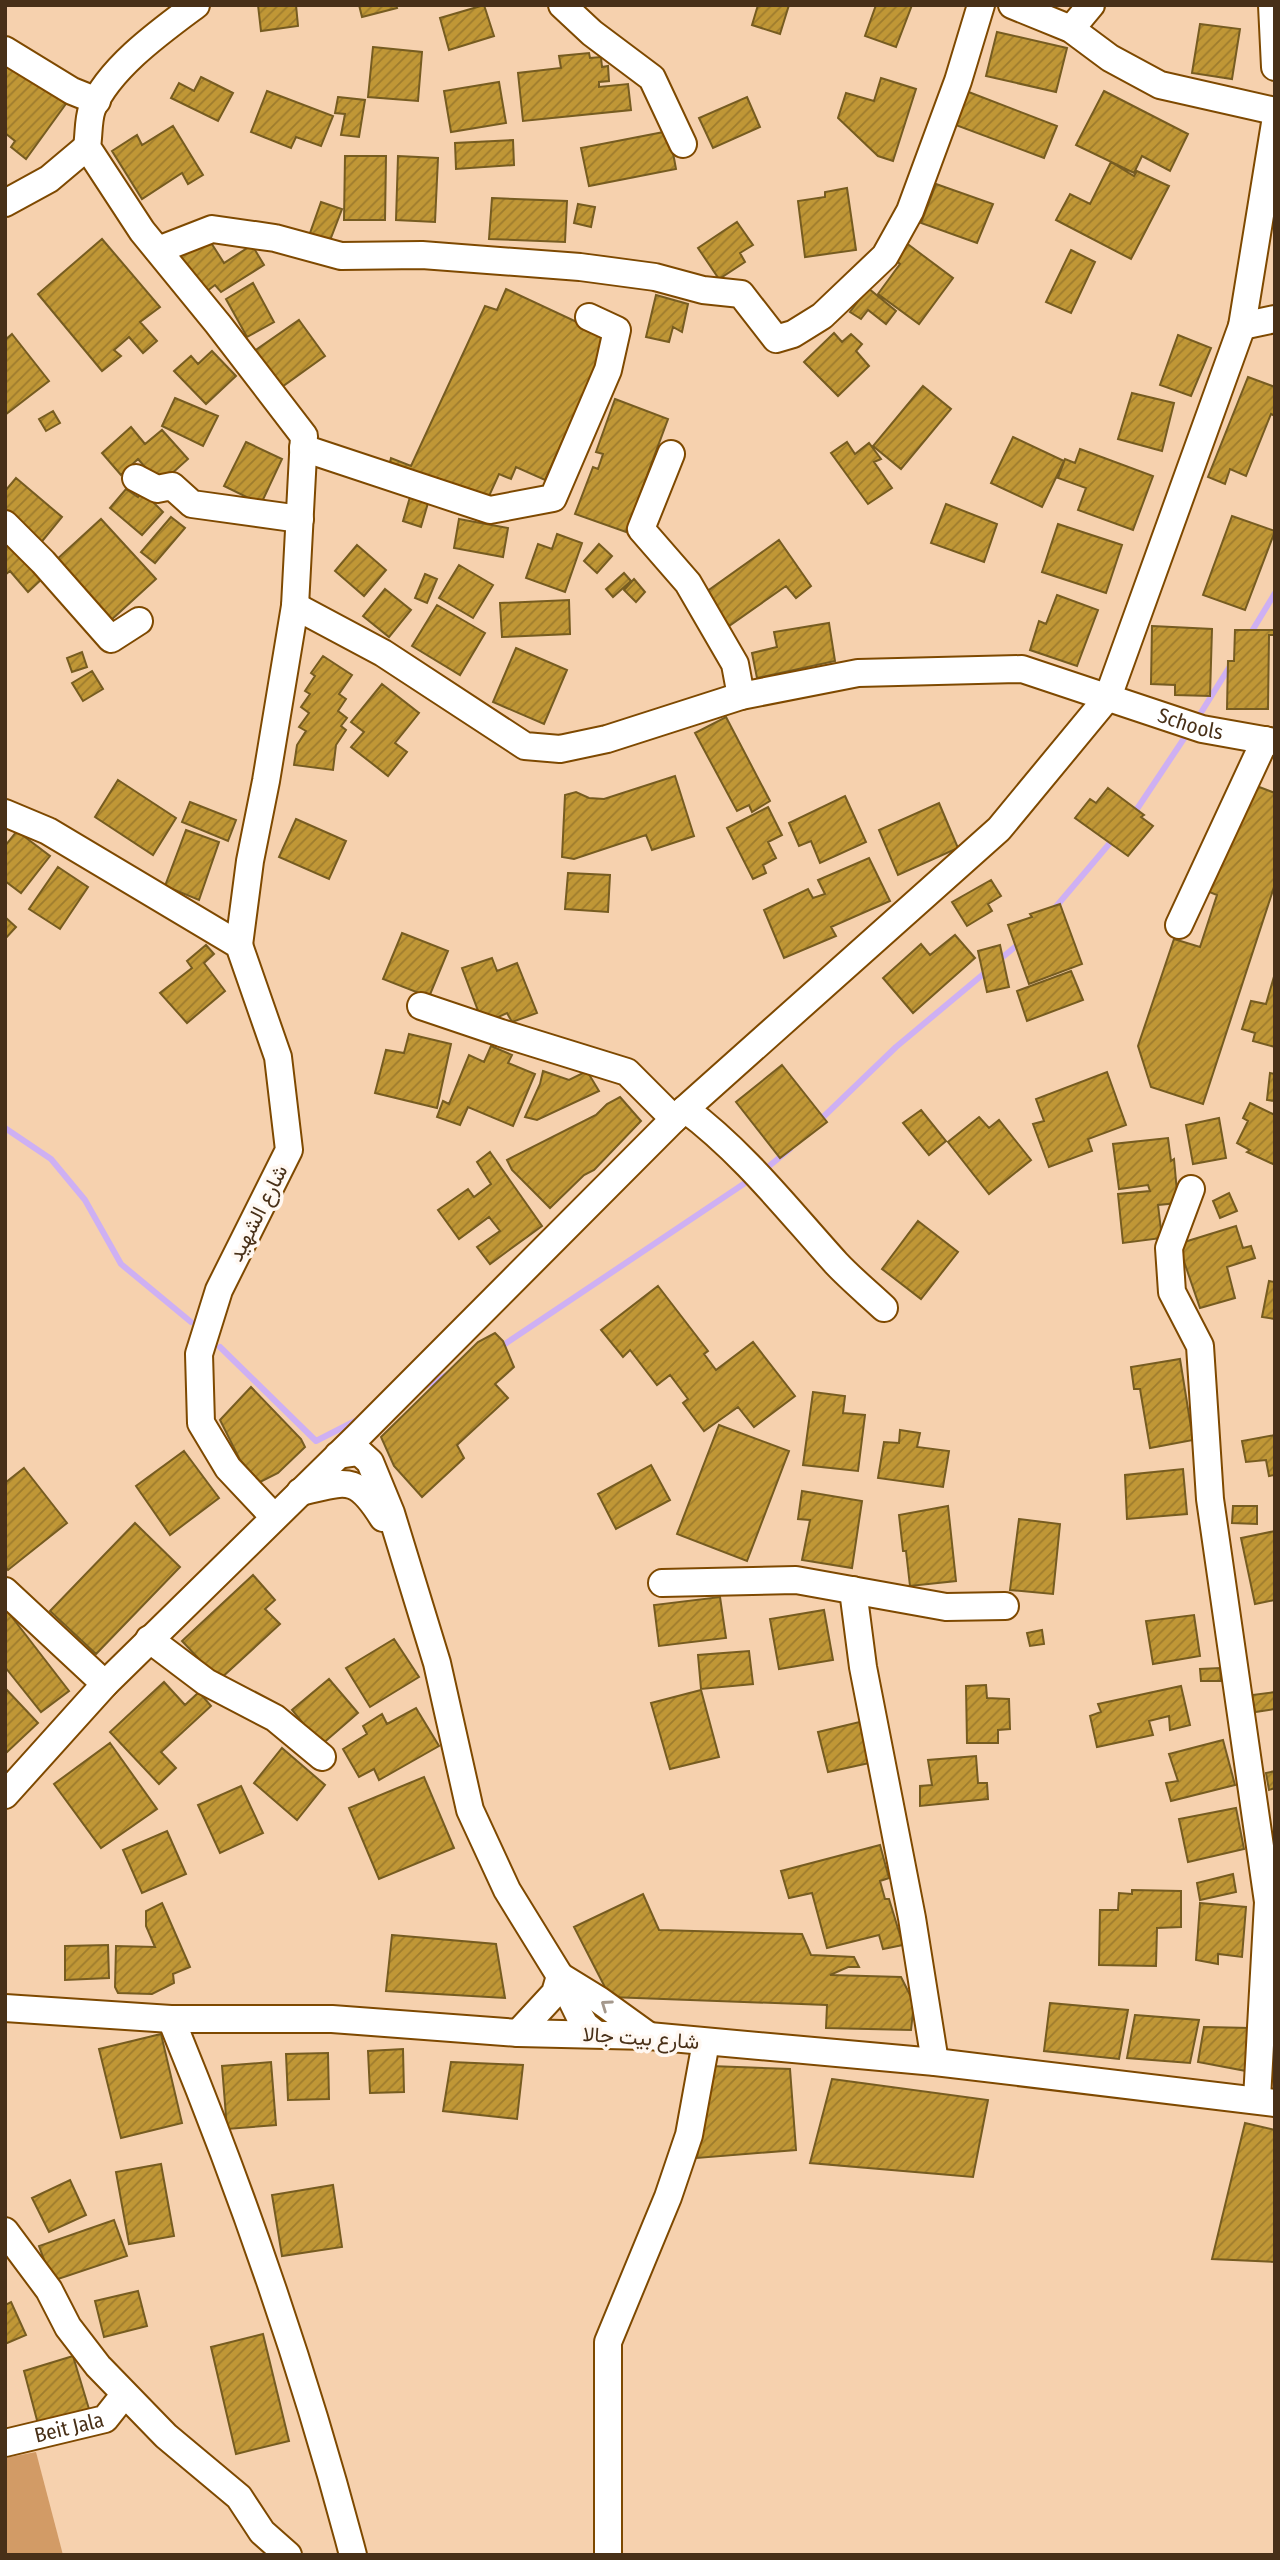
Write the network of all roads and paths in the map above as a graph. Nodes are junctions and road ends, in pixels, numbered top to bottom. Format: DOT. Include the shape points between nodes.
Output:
graph roads {
  1 [pos="197,5"];
  2 [pos="562,5"];
  3 [pos="981,5"];
  4 [pos="1012,5"];
  5 [pos="1091,5"];
  6 [pos="1272,5"];
  7 [pos="1071,29"];
  8 [pos="5,50"];
  9 [pos="1275,67"];
  10 [pos="97,102"];
  11 [pos="1275,111"];
  12 [pos="1275,122"];
  13 [pos="683,144"];
  14 [pos="87,147"];
  15 [pos="5,203"];
  16 [pos="158,250"];
  17 [pos="589,317"];
  18 [pos="1275,319"];
  19 [pos="1242,326"];
  20 [pos="303,448"];
  21 [pos="671,454"];
  22 [pos="136,478"];
  23 [pos="300,520"];
  24 [pos="5,524"];
  25 [pos="295,606"];
  26 [pos="139,621"];
  27 [pos="741,696"];
  28 [pos="1108,697"];
  29 [pos="1270,741"];
  30 [pos="5,813"];
  31 [pos="1179,925"];
  32 [pos="239,945"];
  33 [pos="421,1006"];
  34 [pos="680,1114"];
  35 [pos="1191,1189"];
  36 [pos="884,1308"];
  37 [pos="376,1417"];
  38 [pos="338,1455"];
  39 [pos="370,1462"];
  40 [pos="300,1492"];
  41 [pos="274,1517"];
  42 [pos="401,1550"];
  43 [pos="662,1583"];
  44 [pos="853,1590"];
  45 [pos="5,1591"];
  46 [pos="1005,1606"];
  47 [pos="149,1639"];
  48 [pos="104,1684"];
  49 [pos="322,1758"];
  50 [pos="5,1795"];
  51 [pos="560,1976"];
  52 [pos="1270,1988"];
  53 [pos="5,2008"];
  54 [pos="171,2019"];
  55 [pos="580,2027"];
  56 [pos="519,2033"];
  57 [pos="649,2036"];
  58 [pos="706,2042"];
  59 [pos="935,2062"];
  60 [pos="1266,2101"];
  61 [pos="5,2231"];
  62 [pos="124,2395"];
  63 [pos="5,2443"];
  64 [pos="288,2555"];
  65 [pos="353,2555"];
  66 [pos="608,2555"];
  1 -- 10 [label="street" via="133,55"];
  2 -- 13 [label="street" via="652,78"];
  3 -- 16 [label="street" via="910,211 885,256 822,316 793,334 776,339 741,294 580,267 422,255 341,256 275,238 212,229"];
  4 -- 7 [label="street"];
  5 -- 7 [label="street"];
  6 -- 9 [label="street"];
  7 -- 11 [label="street" via="1110,58 1160,85"];
  8 -- 10 [label="street"];
  10 -- 14 [label="street"];
  12 -- 19 [label="street"];
  14 -- 15 [label="street" via="49,179"];
  14 -- 16 [label="street"];
  16 -- 20 [label="street" via="304,436"];
  17 -- 20 [label="street" via="617,330 608,370 553,498 489,510"];
  18 -- 19 [label="street"];
  19 -- 28 [label="street"];
  20 -- 23 [label="street"];
  21 -- 27 [label="street" via="641,529 688,583 735,664"];
  22 -- 23 [label="street" via="157,489 172,486 192,504"];
  23 -- 25 [label="street"];
  24 -- 26 [label="street" via="111,639"];
  25 -- 27 [label="street, Schools" via="383,653 525,746 560,749 607,739"];
  25 -- 32 [label="street"];
  27 -- 28 [label="street, Schools" via="858,673 1022,669"];
  28 -- 29 [label="street, Schools" via="1202,729"];
  28 -- 34 [label="street" via="999,829"];
  29 -- 31 [label="street"];
  30 -- 32 [label="street" via="48,831"];
  32 -- 41 [label="street, شارع الشهيد" via="278,1057 289,1150 219,1290 199,1354 201,1423 228,1468"];
  33 -- 34 [label="street" via="627,1072"];
  34 -- 36 [label="street" via="711,1128"];
  34 -- 37 [label="street"];
  35 -- 52 [label="street" via="1169,1248 1172,1292 1200,1346 1210,1499 1268,1902"];
  37 -- 38 [label="street"];
  37 -- 39 [label="street"];
  38 -- 39 [label="street" via="359,1452"];
  38 -- 40 [label="street"];
  39 -- 42 [label="street"];
  40 -- 41 [label="street"];
  40 -- 42 [label="street" via="345,1482 360,1489 373,1502"];
  41 -- 47 [label="street"];
  42 -- 51 [label="street" via="437,1663 470,1810 507,1890"];
  43 -- 44 [label="street" via="796,1580"];
  44 -- 46 [label="street" via="946,1607"];
  44 -- 59 [label="street"];
  45 -- 48 [label="street"];
  47 -- 48 [label="street"];
  47 -- 49 [label="street" via="206,1682 275,1718"];
  48 -- 50 [label="street"];
  51 -- 55 [label="street"];
  51 -- 56 [label="street" via="555,1993"];
  57 -- 51 [label="street, one-way"];
  52 -- 60 [label="street"];
  53 -- 54 [label="street, شارع بيت جالا"];
  54 -- 56 [label="street, شارع بيت جالا" via="332,2020"];
  54 -- 65 [label="street" via="255,2234 327,2456"];
  55 -- 56 [label="street, شارع بيت جالا"];
  55 -- 57 [label="street, شارع بيت جالا"];
  57 -- 58 [label="street, شارع بيت جالا"];
  58 -- 59 [label="street, شارع بيت جالا"];
  58 -- 66 [label="street" via="689,2134 608,2342"];
  59 -- 60 [label="street, شارع بيت جالا"];
  61 -- 62 [label="street" via="49,2290 68,2327"];
  62 -- 63 [label="street, Beit Jala" via="105,2419"];
  62 -- 64 [label="street" via="239,2497 262,2532"];
}
